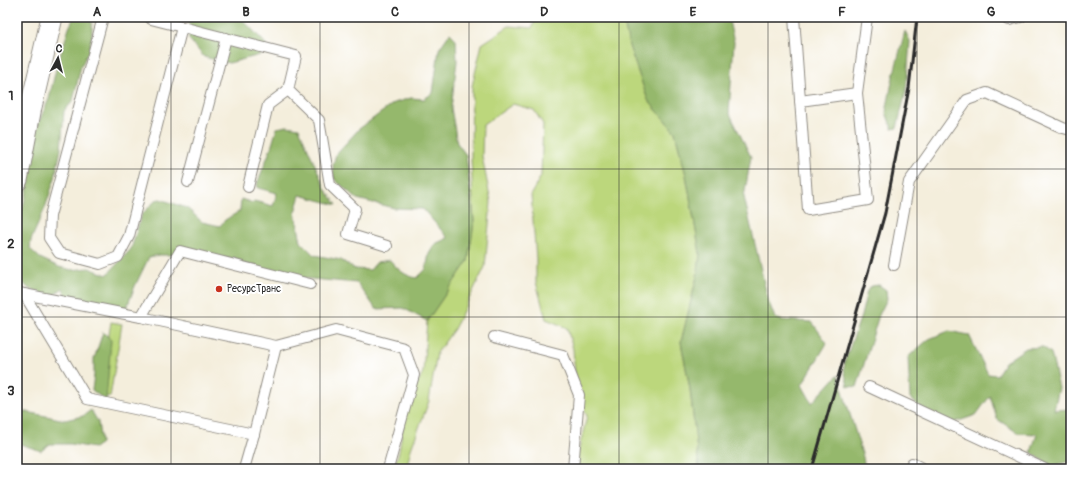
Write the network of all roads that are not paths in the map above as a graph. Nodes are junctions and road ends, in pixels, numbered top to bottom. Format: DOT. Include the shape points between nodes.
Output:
graph roads {
  1 [pos="52,17"];
  2 [pos="103,17"];
  3 [pos="794,17"];
  4 [pos="867,17"];
  5 [pos="1008,17"];
  6 [pos="1022,17"];
  7 [pos="151,19"];
  8 [pos="182,27"];
  9 [pos="226,38"];
  10 [pos="288,90"];
  11 [pos="857,93"];
  12 [pos="800,101"];
  13 [pos="1071,130"];
  14 [pos="17,180"];
  15 [pos="188,182"];
  16 [pos="248,187"];
  17 [pos="387,246"];
  18 [pos="894,265"];
  19 [pos="310,284"];
  20 [pos="20,293"];
  21 [pos="142,317"];
  22 [pos="494,337"];
  23 [pos="276,346"];
  24 [pos="869,387"];
  25 [pos="254,434"];
  26 [pos="244,469"];
  27 [pos="388,469"];
  28 [pos="573,469"];
  29 [pos="909,469"];
  30 [pos="924,469"];
  31 [pos="1045,469"];
  1 -- 14 [label="street"];
  2 -- 8 [label="lane" via="50,216 49,238 59,253 100,264 118,257 129,236"];
  3 -- 12 [label="lane"];
  4 -- 11 [label="lane"];
  5 -- 6 [label="lane" via="1009,20"];
  7 -- 8 [label="lane"];
  8 -- 9 [label="lane"];
  9 -- 10 [label="lane" via="296,56"];
  9 -- 15 [label="lane"];
  10 -- 16 [label="lane" via="268,105"];
  10 -- 17 [label="lane" via="319,120 330,185 354,209 348,234"];
  11 -- 12 [label="lane"];
  11 -- 12 [label="lane" via="868,200 808,210"];
  13 -- 18 [label="lane" via="987,93 967,100 909,182"];
  19 -- 21 [label="lane" via="180,251"];
  20 -- 21 [label="lane"];
  20 -- 25 [label="lane" via="87,399"];
  21 -- 23 [label="lane"];
  22 -- 28 [label="lane" via="563,355 579,395"];
  23 -- 25 [label="lane"];
  23 -- 27 [label="lane" via="336,330 404,348 414,375"];
  24 -- 31 [label="lane"];
  25 -- 26 [label="lane"];
  29 -- 30 [label="lane" via="912,463"];
}
